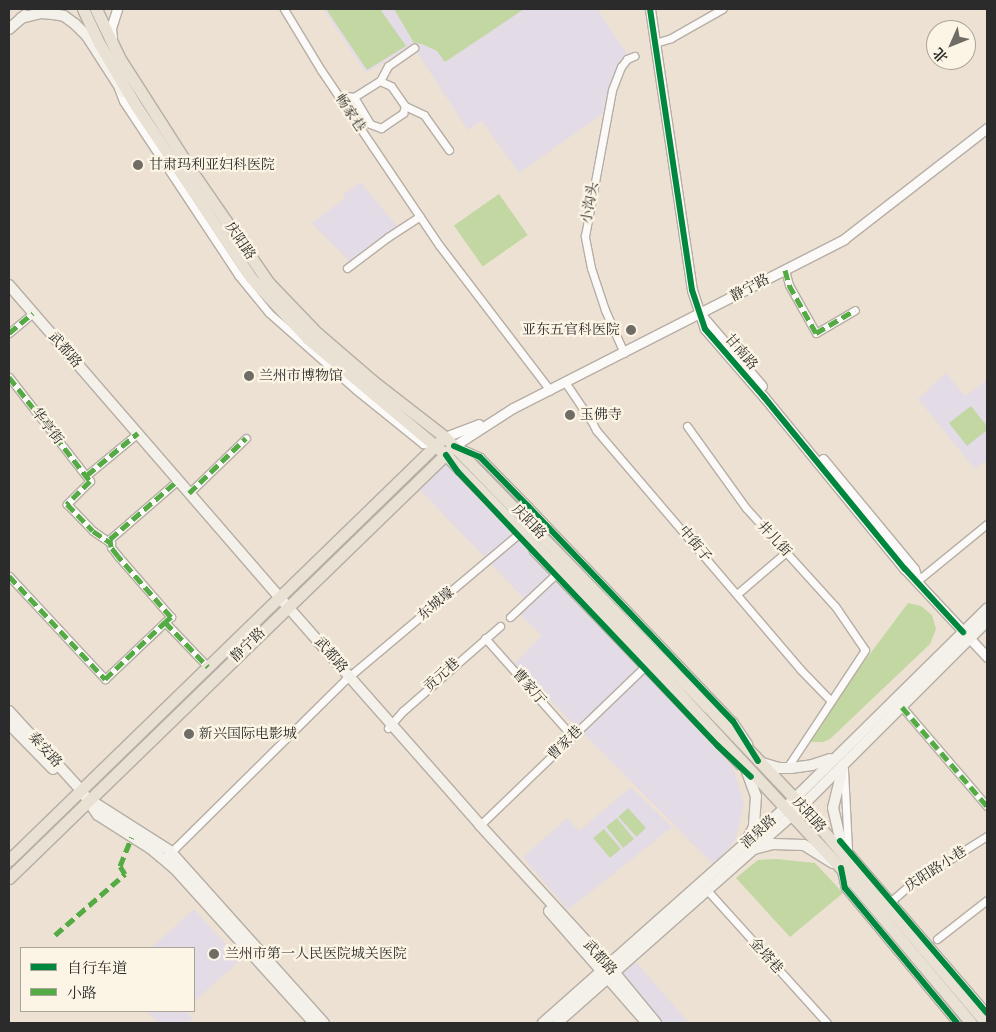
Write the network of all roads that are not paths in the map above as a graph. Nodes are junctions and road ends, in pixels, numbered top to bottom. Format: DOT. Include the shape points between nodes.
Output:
graph roads {
  1 [pos="32,9"];
  2 [pos="82,9"];
  3 [pos="96,9"];
  4 [pos="116,9"];
  5 [pos="284,9"];
  6 [pos="650,9"];
  7 [pos="722,9"];
  8 [pos="21,18"];
  9 [pos="9,29"];
  10 [pos="655,43"];
  11 [pos="414,48"];
  12 [pos="634,56"];
  13 [pos="120,59"];
  14 [pos="114,81"];
  15 [pos="380,81"];
  16 [pos="354,97"];
  17 [pos="341,100"];
  18 [pos="136,106"];
  19 [pos="405,106"];
  20 [pos="987,128"];
  21 [pos="449,150"];
  22 [pos="420,216"];
  23 [pos="347,268"];
  24 [pos="785,270"];
  25 [pos="9,285"];
  26 [pos="9,293"];
  27 [pos="855,310"];
  28 [pos="31,314"];
  29 [pos="700,314"];
  30 [pos="9,333"];
  31 [pos="624,353"];
  32 [pos="9,377"];
  33 [pos="565,382"];
  34 [pos="550,390"];
  35 [pos="493,419"];
  36 [pos="687,426"];
  37 [pos="136,435"];
  38 [pos="445,436"];
  39 [pos="246,438"];
  40 [pos="435,446"];
  41 [pos="454,446"];
  42 [pos="446,455"];
  43 [pos="86,475"];
  44 [pos="176,481"];
  45 [pos="189,493"];
  46 [pos="987,524"];
  47 [pos="520,533"];
  48 [pos="110,543"];
  49 [pos="785,553"];
  50 [pos="558,572"];
  51 [pos="9,576"];
  52 [pos="917,580"];
  53 [pos="737,594"];
  54 [pos="278,599"];
  55 [pos="286,608"];
  56 [pos="987,609"];
  57 [pos="510,616"];
  58 [pos="987,621"];
  59 [pos="165,622"];
  60 [pos="500,626"];
  61 [pos="966,635"];
  62 [pos="485,638"];
  63 [pos="987,657"];
  64 [pos="647,665"];
  65 [pos="208,667"];
  66 [pos="347,678"];
  67 [pos="830,700"];
  68 [pos="902,707"];
  69 [pos="9,711"];
  70 [pos="9,724"];
  71 [pos="390,727"];
  72 [pos="572,736"];
  73 [pos="738,756"];
  74 [pos="837,756"];
  75 [pos="758,761"];
  76 [pos="844,764"];
  77 [pos="787,768"];
  78 [pos="751,777"];
  79 [pos="81,790"];
  80 [pos="89,800"];
  81 [pos="798,802"];
  82 [pos="987,806"];
  83 [pos="789,811"];
  84 [pos="480,825"];
  85 [pos="987,836"];
  86 [pos="744,851"];
  87 [pos="846,853"];
  88 [pos="167,855"];
  89 [pos="9,860"];
  90 [pos="841,868"];
  91 [pos="9,878"];
  92 [pos="706,889"];
  93 [pos="987,900"];
  94 [pos="889,903"];
  95 [pos="937,939"];
  96 [pos="608,971"];
  97 [pos="987,1014"];
  98 [pos="314,1023"];
  99 [pos="324,1023"];
  100 [pos="543,1023"];
  101 [pos="557,1023"];
  102 [pos="648,1023"];
  103 [pos="656,1023"];
  104 [pos="827,1023"];
  105 [pos="957,1023"];
  106 [pos="971,1023"];
  107 [pos="986,1023"];
  1 -- 8 [label="main road"];
  2 -- 18 [label="main road, 庆阳路" via="98,43"];
  3 -- 13 [label="main road, 庆阳路"];
  4 -- 13 [label="street" via="111,28"];
  5 -- 17 [label="street, 畅家巷"];
  6 -- 10 [label="street, 甘南路"];
  7 -- 10 [label="street" via="671,38"];
  8 -- 9 [label="main road"];
  8 -- 14 [label="main road" via="41,13 64,16 87,36"];
  10 -- 29 [label="street, 甘南路" via="692,290"];
  11 -- 15 [label="street" via="388,66"];
  12 -- 31 [label="street, 小沟头" via="627,59 612,90 585,236 591,268 605,310"];
  13 -- 38 [label="main road, 庆阳路" via="269,283 316,333"];
  14 -- 18 [label="main road"];
  14 -- 40 [label="street" via="123,101 238,275 269,313 318,359 423,444"];
  15 -- 16 [label="street"];
  15 -- 19 [label="street" via="391,86"];
  16 -- 17 [label="street" via="346,96"];
  16 -- 19 [label="street" via="375,128 381,128 403,113"];
  17 -- 22 [label="street, 畅家巷"];
  18 -- 40 [label="main road, 庆阳路" via="251,278 308,339"];
  19 -- 21 [label="street" via="424,115"];
  20 -- 24 [label="street, 静宁路" via="844,239"];
  22 -- 23 [label="street"];
  22 -- 34 [label="street, 畅家巷"];
  24 -- 27 [label="street" via="789,286 816,333"];
  24 -- 29 [label="street, 静宁路"];
  25 -- 28 [label="main road, 武都路"];
  26 -- 28 [label="main road, 武都路"];
  28 -- 30 [label="street"];
  28 -- 37 [label="main road, 武都路"];
  29 -- 31 [label="street, 静宁路"];
  29 -- 52 [label="street, 甘南路" via="914,569"];
  31 -- 33 [label="street, 静宁路"];
  32 -- 43 [label="street, 华亭街"];
  33 -- 34 [label="street, 静宁路"];
  33 -- 53 [label="street, 中街子" via="596,430"];
  34 -- 35 [label="street, 静宁路"];
  35 -- 38 [label="street, 静宁路"];
  35 -- 41 [label="street, 静宁路"];
  36 -- 49 [label="street, 井儿街" via="746,508"];
  37 -- 43 [label="street"];
  37 -- 44 [label="main road, 武都路"];
  38 -- 40 [label="main road, 静宁路"];
  38 -- 41 [label="main road, 庆阳路"];
  39 -- 45 [label="street"];
  40 -- 42 [label="main road, 庆阳路"];
  40 -- 54 [label="main road, 静宁路"];
  41 -- 42 [label="main road, 静宁路"];
  41 -- 75 [label="main road, 庆阳路"];
  42 -- 47 [label="main road, 庆阳路"];
  42 -- 55 [label="main road, 静宁路"];
  43 -- 48 [label="street" via="90,481 66,504 93,532"];
  44 -- 45 [label="main road, 武都路"];
  44 -- 48 [label="street" via="110,539"];
  44 -- 54 [label="main road, 武都路"];
  45 -- 54 [label="main road, 武都路"];
  46 -- 52 [label="street"];
  47 -- 50 [label="main road, 庆阳路"];
  47 -- 66 [label="street, 东城壕"];
  48 -- 59 [label="street" via="171,616"];
  49 -- 53 [label="street"];
  49 -- 67 [label="street, 井儿街" via="835,606 865,650"];
  50 -- 57 [label="street"];
  50 -- 64 [label="main road, 庆阳路"];
  51 -- 59 [label="street" via="105,679"];
  52 -- 61 [label="street, 甘南路"];
  53 -- 67 [label="street, 中街子"];
  54 -- 55 [label="main road, 武都路"];
  54 -- 65 [label="main road, 静宁路"];
  55 -- 66 [label="main road, 武都路"];
  55 -- 80 [label="main road, 静宁路"];
  56 -- 61 [label="main road, 酒泉路"];
  58 -- 61 [label="main road, 酒泉路"];
  59 -- 65 [label="street"];
  60 -- 62 [label="street, 贡元巷"];
  61 -- 63 [label="street, 甘南路"];
  61 -- 68 [label="main road, 酒泉路"];
  61 -- 74 [label="main road, 酒泉路"];
  62 -- 71 [label="street, 贡元巷" via="403,711"];
  62 -- 72 [label="street, 曹家厅"];
  64 -- 72 [label="street, 曹家巷"];
  64 -- 73 [label="main road, 庆阳路"];
  64 -- 78 [label="street" via="718,746"];
  65 -- 79 [label="main road, 静宁路"];
  66 -- 71 [label="main road, 武都路"];
  66 -- 88 [label="street, 东城壕"];
  67 -- 77 [label="street"];
  68 -- 76 [label="main road, 酒泉路"];
  68 -- 82 [label="street"];
  69 -- 79 [label="main road, 秦安路"];
  70 -- 79 [label="main road, 秦安路" via="72,788"];
  71 -- 84 [label="main road, 武都路"];
  71 -- 96 [label="main road, 武都路"];
  72 -- 84 [label="street, 曹家巷"];
  73 -- 78 [label="main road"];
  73 -- 83 [label="main road, 庆阳路"];
  74 -- 77 [label="main road" via="812,765"];
  74 -- 81 [label="main road, 酒泉路"];
  75 -- 77 [label="main road"];
  75 -- 81 [label="main road, 庆阳路"];
  76 -- 81 [label="main road, 酒泉路"];
  76 -- 87 [label="street"];
  76 -- 87 [label="main road" via="833,808"];
  78 -- 86 [label="main road" via="756,796 756,819"];
  79 -- 80 [label="main road, 秦安路"];
  79 -- 89 [label="main road, 静宁路"];
  80 -- 88 [label="main road, 秦安路" via="98,814"];
  80 -- 91 [label="main road, 静宁路"];
  81 -- 83 [label="main road, 酒泉路"];
  81 -- 87 [label="main road, 庆阳路"];
  83 -- 86 [label="main road, 酒泉路"];
  83 -- 90 [label="main road, 庆阳路"];
  84 -- 96 [label="main road, 武都路"];
  85 -- 94 [label="street, 庆阳路小巷" via="911,884"];
  86 -- 90 [label="main road" via="773,844 804,844"];
  86 -- 92 [label="main road, 酒泉路"];
  86 -- 96 [label="main road, 酒泉路"];
  87 -- 94 [label="main road, 庆阳路"];
  88 -- 98 [label="main road"];
  88 -- 99 [label="main road"];
  90 -- 105 [label="street" via="845,888"];
  90 -- 106 [label="main road, 庆阳路"];
  92 -- 96 [label="main road, 酒泉路"];
  92 -- 104 [label="street, 金塔巷"];
  93 -- 95 [label="street"];
  94 -- 97 [label="street"];
  94 -- 107 [label="main road, 庆阳路"];
  96 -- 100 [label="main road, 酒泉路"];
  96 -- 101 [label="main road, 酒泉路"];
  96 -- 102 [label="main road, 武都路"];
  96 -- 103 [label="main road, 武都路"];
}
